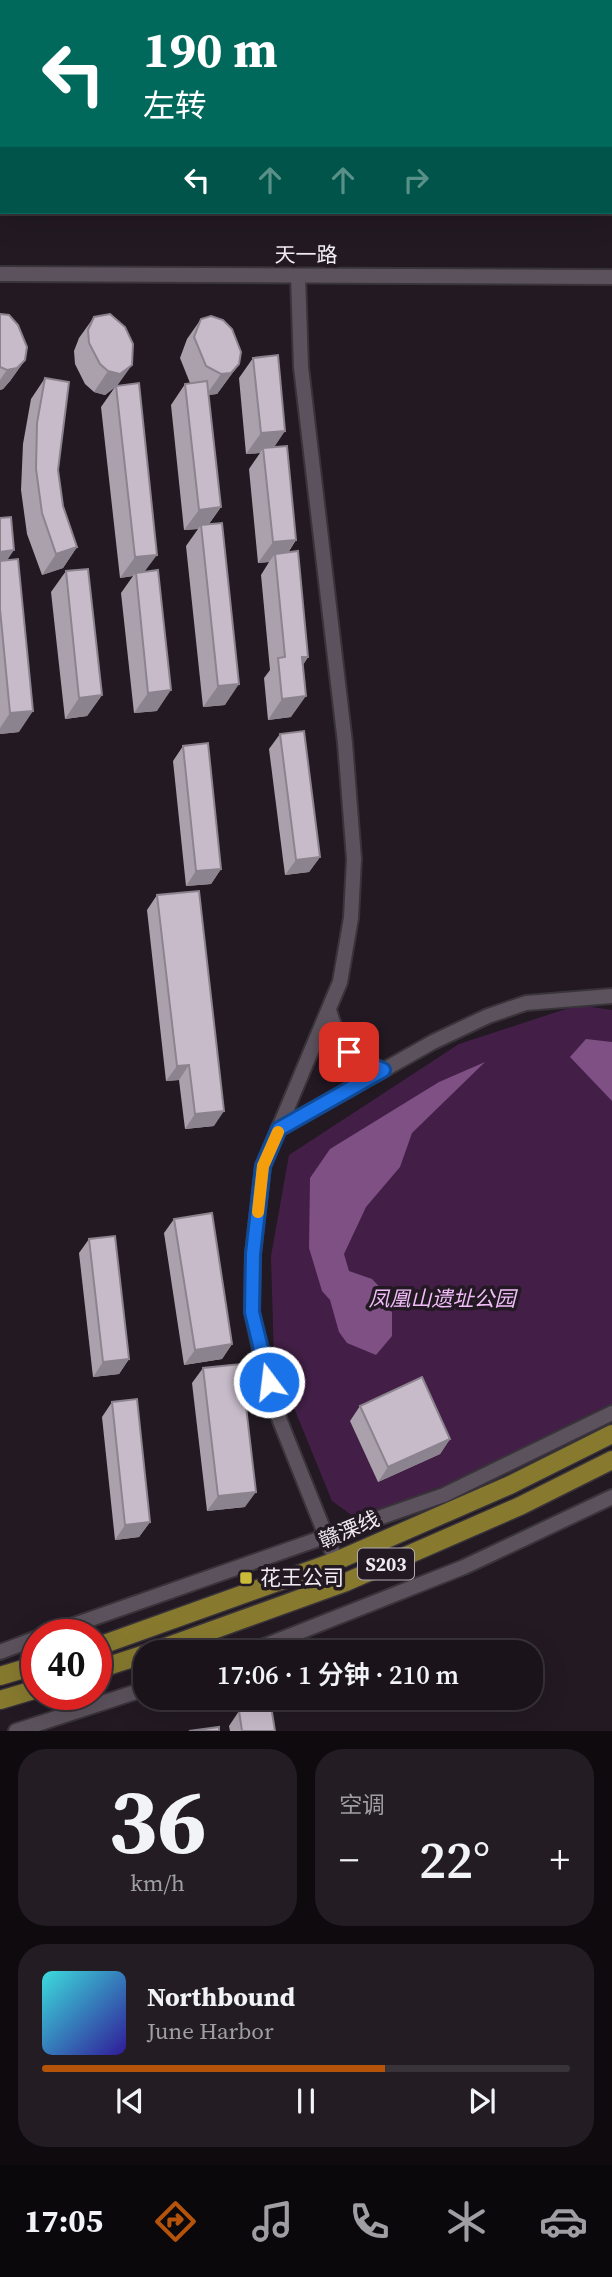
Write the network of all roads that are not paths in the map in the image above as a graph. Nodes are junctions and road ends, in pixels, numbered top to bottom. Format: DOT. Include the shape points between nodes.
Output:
graph roads {
  1 [pos="0,274"];
  2 [pos="298,276"];
  3 [pos="612,277"];
  4 [pos="612,996"];
  5 [pos="329,1010"];
  6 [pos="383,1070"];
  7 [pos="279,1129"];
  8 [pos="612,1413"];
  9 [pos="612,1434"];
  10 [pos="612,1460"];
  11 [pos="612,1497"];
  12 [pos="326,1535"];
  13 [pos="336,1561"];
  14 [pos="90,1619"];
  15 [pos="185,1640"];
  16 [pos="279,1640"];
  17 [pos="112,1641"];
  18 [pos="21,1645"];
  19 [pos="0,1652"];
  20 [pos="133,1658"];
  21 [pos="112,1665"];
  22 [pos="21,1670"];
  23 [pos="0,1676"];
  24 [pos="133,1693"];
  25 [pos="21,1694"];
  26 [pos="0,1700"];
  27 [pos="16,1731"];
  1 -- 2 [label="street, 天一路"];
  2 -- 3 [label="street, 天一路"];
  2 -- 5 [label="street" via="301,367 355,859 340,982"];
  4 -- 6 [label="street" via="526,1003 488,1016"];
  5 -- 6 [label="street" via="337,1037 349,1052"];
  5 -- 7 [label="street"];
  6 -- 7 [label="street"];
  7 -- 12 [label="street" via="263,1166 252,1312 280,1420"];
  8 -- 12 [label="street" via="444,1495"];
  9 -- 13 [label="main road, 赣溧线 / S203" via="510,1485"];
  10 -- 15 [label="main road, S203" via="346,1582"];
  11 -- 16 [label="street" via="464,1567"];
  12 -- 13 [label="street"];
  12 -- 14 [label="street"];
  13 -- 17 [label="main road, 赣溧线 / S203"];
  18 -- 19 [label="street"];
  20 -- 21 [label="main road"];
  22 -- 23 [label="main road"];
  24 -- 27 [label="street"];
  25 -- 26 [label="main road"];
}
